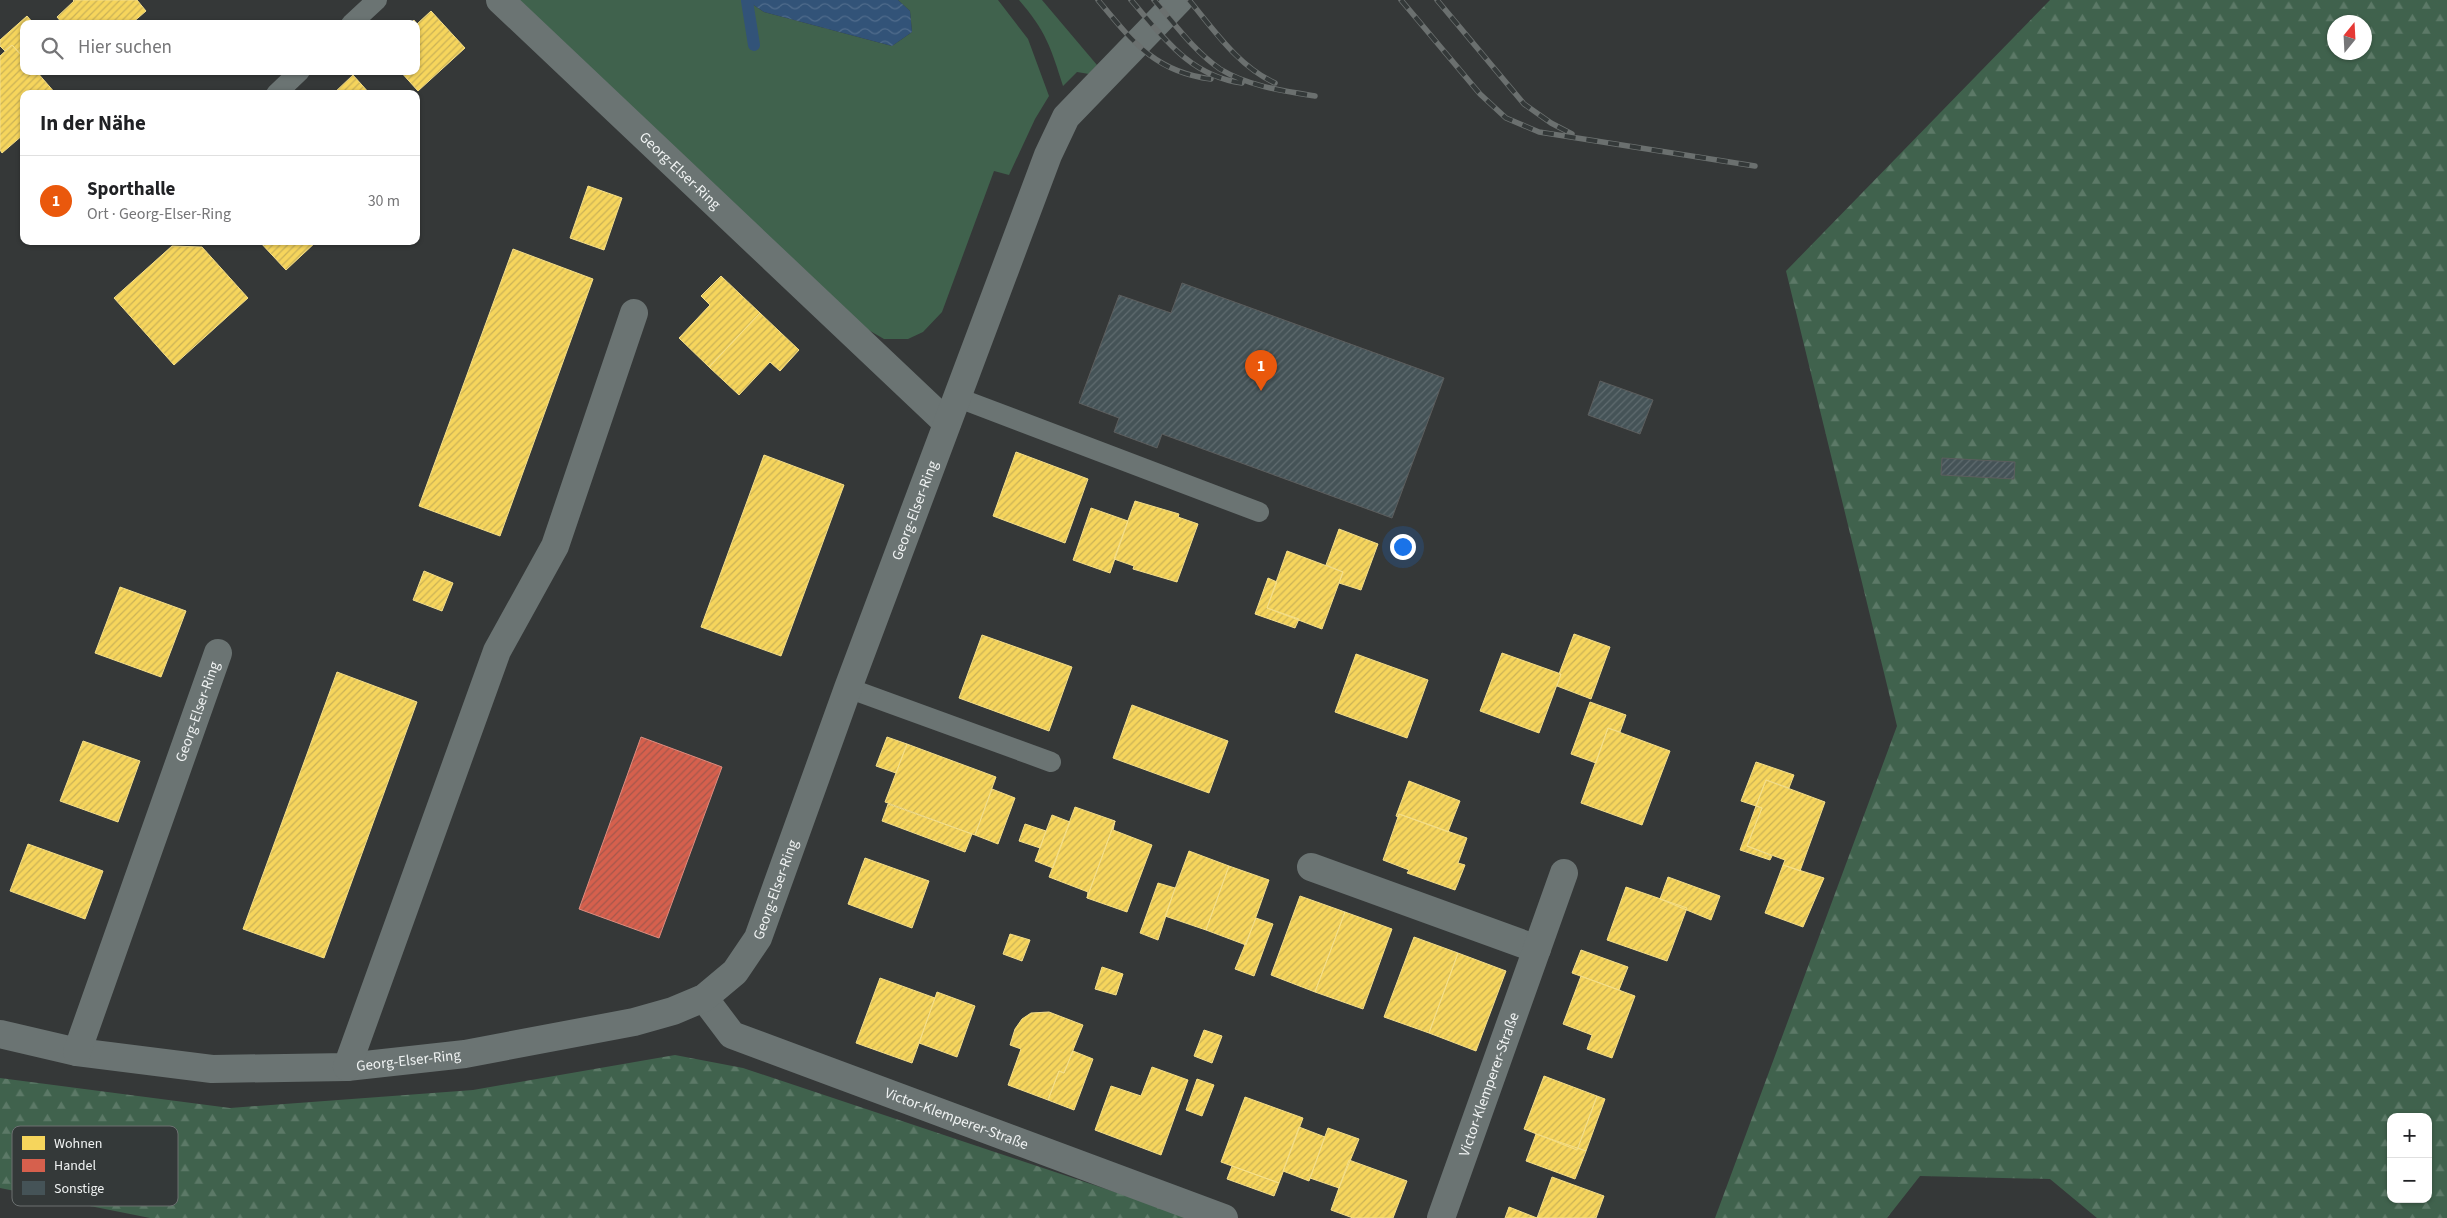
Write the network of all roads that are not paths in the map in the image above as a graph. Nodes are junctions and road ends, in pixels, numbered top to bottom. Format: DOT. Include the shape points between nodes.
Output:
graph roads {
  1 [pos="377,0"];
  2 [pos="500,0"];
  3 [pos="1179,0"];
  4 [pos="355,20"];
  5 [pos="296,75"];
  6 [pos="280,90"];
  7 [pos="634,312"];
  8 [pos="956,397"];
  9 [pos="946,423"];
  10 [pos="1259,512"];
  11 [pos="218,653"];
  12 [pos="848,688"];
  13 [pos="1051,762"];
  14 [pos="1311,867"];
  15 [pos="1564,873"];
  16 [pos="1537,949"];
  17 [pos="704,998"];
  18 [pos="0,1034"];
  19 [pos="77,1052"];
  20 [pos="348,1067"];
  21 [pos="1224,1218"];
  22 [pos="1441,1218"];
  1 -- 4 [label="lane"];
  2 -- 9 [label="street, Georg-Elser-Ring"];
  3 -- 8 [label="street, Georg-Elser-Ring" via="1066,117 1048,154"];
  5 -- 6 [label="lane"];
  7 -- 20 [label="street, Georg-Elser-Ring" via="555,546 497,652"];
  8 -- 9 [label="street, Georg-Elser-Ring"];
  8 -- 10 [label="lane"];
  9 -- 12 [label="street, Georg-Elser-Ring"];
  11 -- 19 [label="street, Georg-Elser-Ring"];
  12 -- 13 [label="lane"];
  12 -- 17 [label="street, Georg-Elser-Ring" via="758,938 736,972"];
  14 -- 16 [label="street"];
  15 -- 16 [label="street, Victor-Klemperer-Straße"];
  16 -- 22 [label="street, Victor-Klemperer-Straße"];
  17 -- 20 [label="street, Georg-Elser-Ring" via="673,1011 615,1026 465,1054"];
  17 -- 21 [label="street, Victor-Klemperer-Straße" via="732,1035"];
  18 -- 19 [label="street, Georg-Elser-Ring"];
  19 -- 20 [label="street, Georg-Elser-Ring" via="212,1069"];
}
